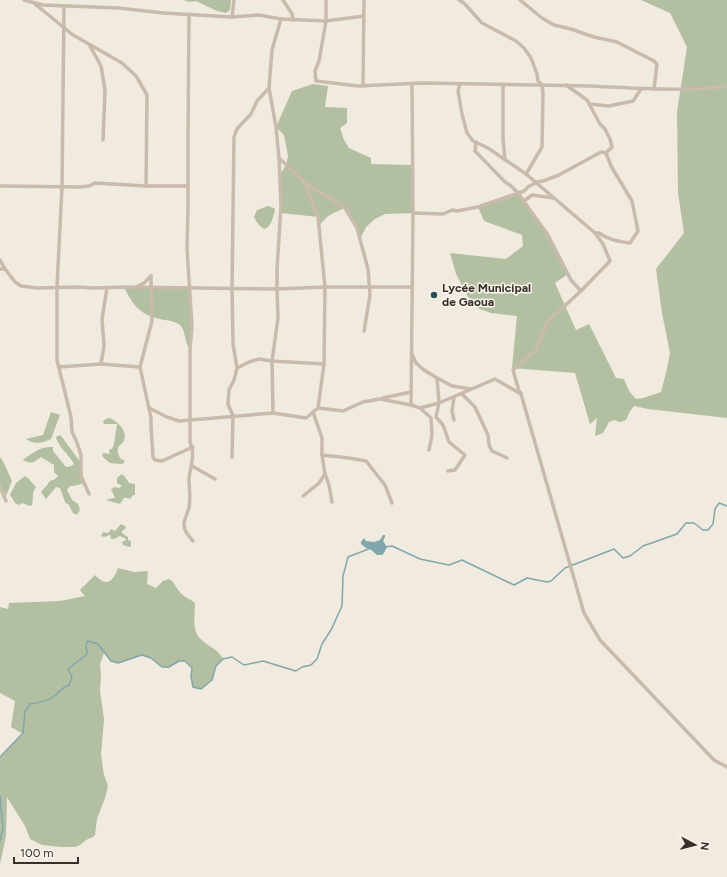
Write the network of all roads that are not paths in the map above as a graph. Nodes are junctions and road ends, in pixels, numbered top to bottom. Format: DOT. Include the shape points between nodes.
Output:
graph roads {
  1 [pos="24,0"];
  2 [pos="234,0"];
  3 [pos="283,0"];
  4 [pos="326,0"];
  5 [pos="364,0"];
  6 [pos="460,0"];
  7 [pos="520,0"];
  8 [pos="34,3"];
  9 [pos="64,6"];
  10 [pos="189,14"];
  11 [pos="364,16"];
  12 [pos="232,17"];
  13 [pos="281,19"];
  14 [pos="293,20"];
  15 [pos="326,21"];
  16 [pos="63,28"];
  17 [pos="90,45"];
  18 [pos="412,84"];
  19 [pos="460,84"];
  20 [pos="503,85"];
  21 [pos="542,85"];
  22 [pos="362,86"];
  23 [pos="566,86"];
  24 [pos="727,86"];
  25 [pos="269,88"];
  26 [pos="641,89"];
  27 [pos="654,89"];
  28 [pos="589,104"];
  29 [pos="103,140"];
  30 [pos="476,142"];
  31 [pos="606,153"];
  32 [pos="279,158"];
  33 [pos="505,160"];
  34 [pos="526,174"];
  35 [pos="304,182"];
  36 [pos="536,182"];
  37 [pos="0,186"];
  38 [pos="146,186"];
  39 [pos="188,186"];
  40 [pos="62,187"];
  41 [pos="518,194"];
  42 [pos="554,198"];
  43 [pos="524,201"];
  44 [pos="412,213"];
  45 [pos="595,233"];
  46 [pos="0,260"];
  47 [pos="0,269"];
  48 [pos="5,269"];
  49 [pos="57,287"];
  50 [pos="137,287"];
  51 [pos="152,287"];
  52 [pos="325,287"];
  53 [pos="369,287"];
  54 [pos="412,287"];
  55 [pos="107,288"];
  56 [pos="189,288"];
  57 [pos="232,288"];
  58 [pos="276,289"];
  59 [pos="581,291"];
  60 [pos="364,331"];
  61 [pos="412,354"];
  62 [pos="272,361"];
  63 [pos="101,364"];
  64 [pos="324,364"];
  65 [pos="60,367"];
  66 [pos="140,367"];
  67 [pos="237,368"];
  68 [pos="437,378"];
  69 [pos="472,389"];
  70 [pos="411,392"];
  71 [pos="462,394"];
  72 [pos="521,394"];
  73 [pos="454,397"];
  74 [pos="380,399"];
  75 [pos="439,403"];
  76 [pos="411,405"];
  77 [pos="149,408"];
  78 [pos="318,408"];
  79 [pos="420,408"];
  80 [pos="313,412"];
  81 [pos="273,413"];
  82 [pos="233,416"];
  83 [pos="191,420"];
  84 [pos="454,420"];
  85 [pos="193,447"];
  86 [pos="429,450"];
  87 [pos="322,455"];
  88 [pos="232,457"];
  89 [pos="507,458"];
  90 [pos="192,466"];
  91 [pos="448,471"];
  92 [pos="325,474"];
  93 [pos="215,479"];
  94 [pos="0,487"];
  95 [pos="89,494"];
  96 [pos="303,496"];
  97 [pos="6,501"];
  98 [pos="332,502"];
  99 [pos="392,503"];
  100 [pos="193,541"];
  101 [pos="727,767"];
  1 -- 8 [label="street"];
  2 -- 12 [label="street"];
  3 -- 14 [label="street"];
  4 -- 15 [label="street"];
  5 -- 11 [label="street"];
  6 -- 21 [label="street" via="482,23 524,48"];
  7 -- 27 [label="street" via="554,25 617,42 654,61 657,64"];
  8 -- 9 [label="street"];
  8 -- 16 [label="street"];
  9 -- 10 [label="street"];
  9 -- 16 [label="street"];
  10 -- 12 [label="street"];
  10 -- 39 [label="street"];
  11 -- 15 [label="street"];
  11 -- 22 [label="street"];
  12 -- 13 [label="street" via="259,15"];
  13 -- 14 [label="street"];
  13 -- 25 [label="street" via="272,50"];
  14 -- 15 [label="street"];
  15 -- 22 [label="street" via="315,71 316,81"];
  16 -- 17 [label="street"];
  16 -- 40 [label="street"];
  17 -- 29 [label="street" via="101,66 105,90"];
  17 -- 38 [label="street" via="122,63 136,76 147,95"];
  18 -- 19 [label="street"];
  18 -- 22 [label="street"];
  18 -- 44 [label="street"];
  19 -- 20 [label="street"];
  19 -- 30 [label="street" via="458,91 464,124"];
  20 -- 21 [label="street"];
  20 -- 33 [label="street"];
  21 -- 23 [label="street"];
  21 -- 34 [label="street" via="542,147"];
  23 -- 26 [label="street"];
  23 -- 28 [label="street"];
  24 -- 27 [label="street"];
  25 -- 32 [label="street"];
  25 -- 57 [label="street" via="257,101 234,137"];
  26 -- 27 [label="street"];
  26 -- 28 [label="street" via="633,101 609,106"];
  28 -- 31 [label="street" via="610,139 612,147"];
  30 -- 33 [label="street"];
  30 -- 41 [label="street" via="476,151"];
  31 -- 36 [label="street" via="601,152 559,175"];
  31 -- 45 [label="street" via="610,166 632,201 638,231 630,243"];
  32 -- 35 [label="street"];
  32 -- 58 [label="street" via="281,213"];
  33 -- 34 [label="street"];
  34 -- 36 [label="street"];
  35 -- 52 [label="street" via="318,217"];
  35 -- 53 [label="street" via="345,208 357,228 368,269"];
  36 -- 41 [label="street"];
  36 -- 42 [label="street"];
  37 -- 40 [label="street"];
  38 -- 39 [label="street"];
  38 -- 40 [label="street" via="95,183 89,186"];
  39 -- 56 [label="street"];
  40 -- 49 [label="street"];
  41 -- 43 [label="street"];
  41 -- 44 [label="street" via="478,207 452,210 443,214"];
  42 -- 43 [label="street" via="532,194"];
  42 -- 45 [label="street"];
  43 -- 59 [label="street" via="548,235 571,280"];
  44 -- 54 [label="street"];
  45 -- 59 [label="street" via="610,261"];
  46 -- 48 [label="street"];
  47 -- 48 [label="street"];
  48 -- 49 [label="street" via="21,286"];
  49 -- 55 [label="street"];
  49 -- 65 [label="street" via="57,360"];
  50 -- 51 [label="street"];
  50 -- 51 [label="street" via="151,276"];
  50 -- 55 [label="street"];
  51 -- 56 [label="street"];
  51 -- 66 [label="street" via="152,321"];
  52 -- 53 [label="street"];
  52 -- 58 [label="street"];
  52 -- 64 [label="street"];
  53 -- 54 [label="street"];
  53 -- 60 [label="street"];
  54 -- 61 [label="street"];
  55 -- 63 [label="street" via="102,319 104,346"];
  56 -- 57 [label="street"];
  56 -- 83 [label="street" via="192,326"];
  57 -- 58 [label="street"];
  57 -- 67 [label="street" via="233,344"];
  58 -- 62 [label="street" via="278,318"];
  59 -- 72 [label="street" via="547,322 536,350 513,370"];
  61 -- 68 [label="street" via="416,363"];
  61 -- 70 [label="street"];
  62 -- 64 [label="street"];
  62 -- 67 [label="street" via="259,359"];
  62 -- 81 [label="street"];
  63 -- 65 [label="street"];
  63 -- 66 [label="street"];
  64 -- 78 [label="street"];
  65 -- 95 [label="street" via="72,432 80,455 81,476"];
  66 -- 77 [label="street"];
  67 -- 82 [label="street" via="229,390 228,404"];
  68 -- 69 [label="street" via="452,386"];
  68 -- 75 [label="street"];
  69 -- 71 [label="street"];
  69 -- 72 [label="street" via="495,379"];
  70 -- 74 [label="street"];
  70 -- 76 [label="street"];
  71 -- 73 [label="street"];
  71 -- 89 [label="street" via="475,407 488,435 492,451"];
  72 -- 101 [label="street" via="584,613 600,640 714,760"];
  73 -- 75 [label="street"];
  73 -- 84 [label="street"];
  74 -- 76 [label="street"];
  74 -- 78 [label="street" via="363,402 343,411"];
  75 -- 79 [label="street"];
  75 -- 91 [label="street" via="436,417 449,442 465,455 455,470"];
  76 -- 79 [label="street"];
  77 -- 83 [label="street" via="179,421"];
  77 -- 85 [label="street" via="152,454 156,460 162,461"];
  78 -- 80 [label="street"];
  79 -- 86 [label="street" via="431,418 432,435"];
  80 -- 81 [label="street" via="306,418"];
  80 -- 87 [label="street" via="322,438"];
  81 -- 82 [label="street"];
  82 -- 83 [label="street"];
  82 -- 88 [label="street"];
  83 -- 85 [label="street" via="190,442"];
  85 -- 90 [label="street"];
  87 -- 92 [label="street"];
  87 -- 99 [label="street" via="366,461 385,485"];
  90 -- 93 [label="street"];
  90 -- 100 [label="street" via="189,508 184,526"];
  92 -- 96 [label="street"];
  92 -- 98 [label="street"];
  94 -- 97 [label="street"];
}
